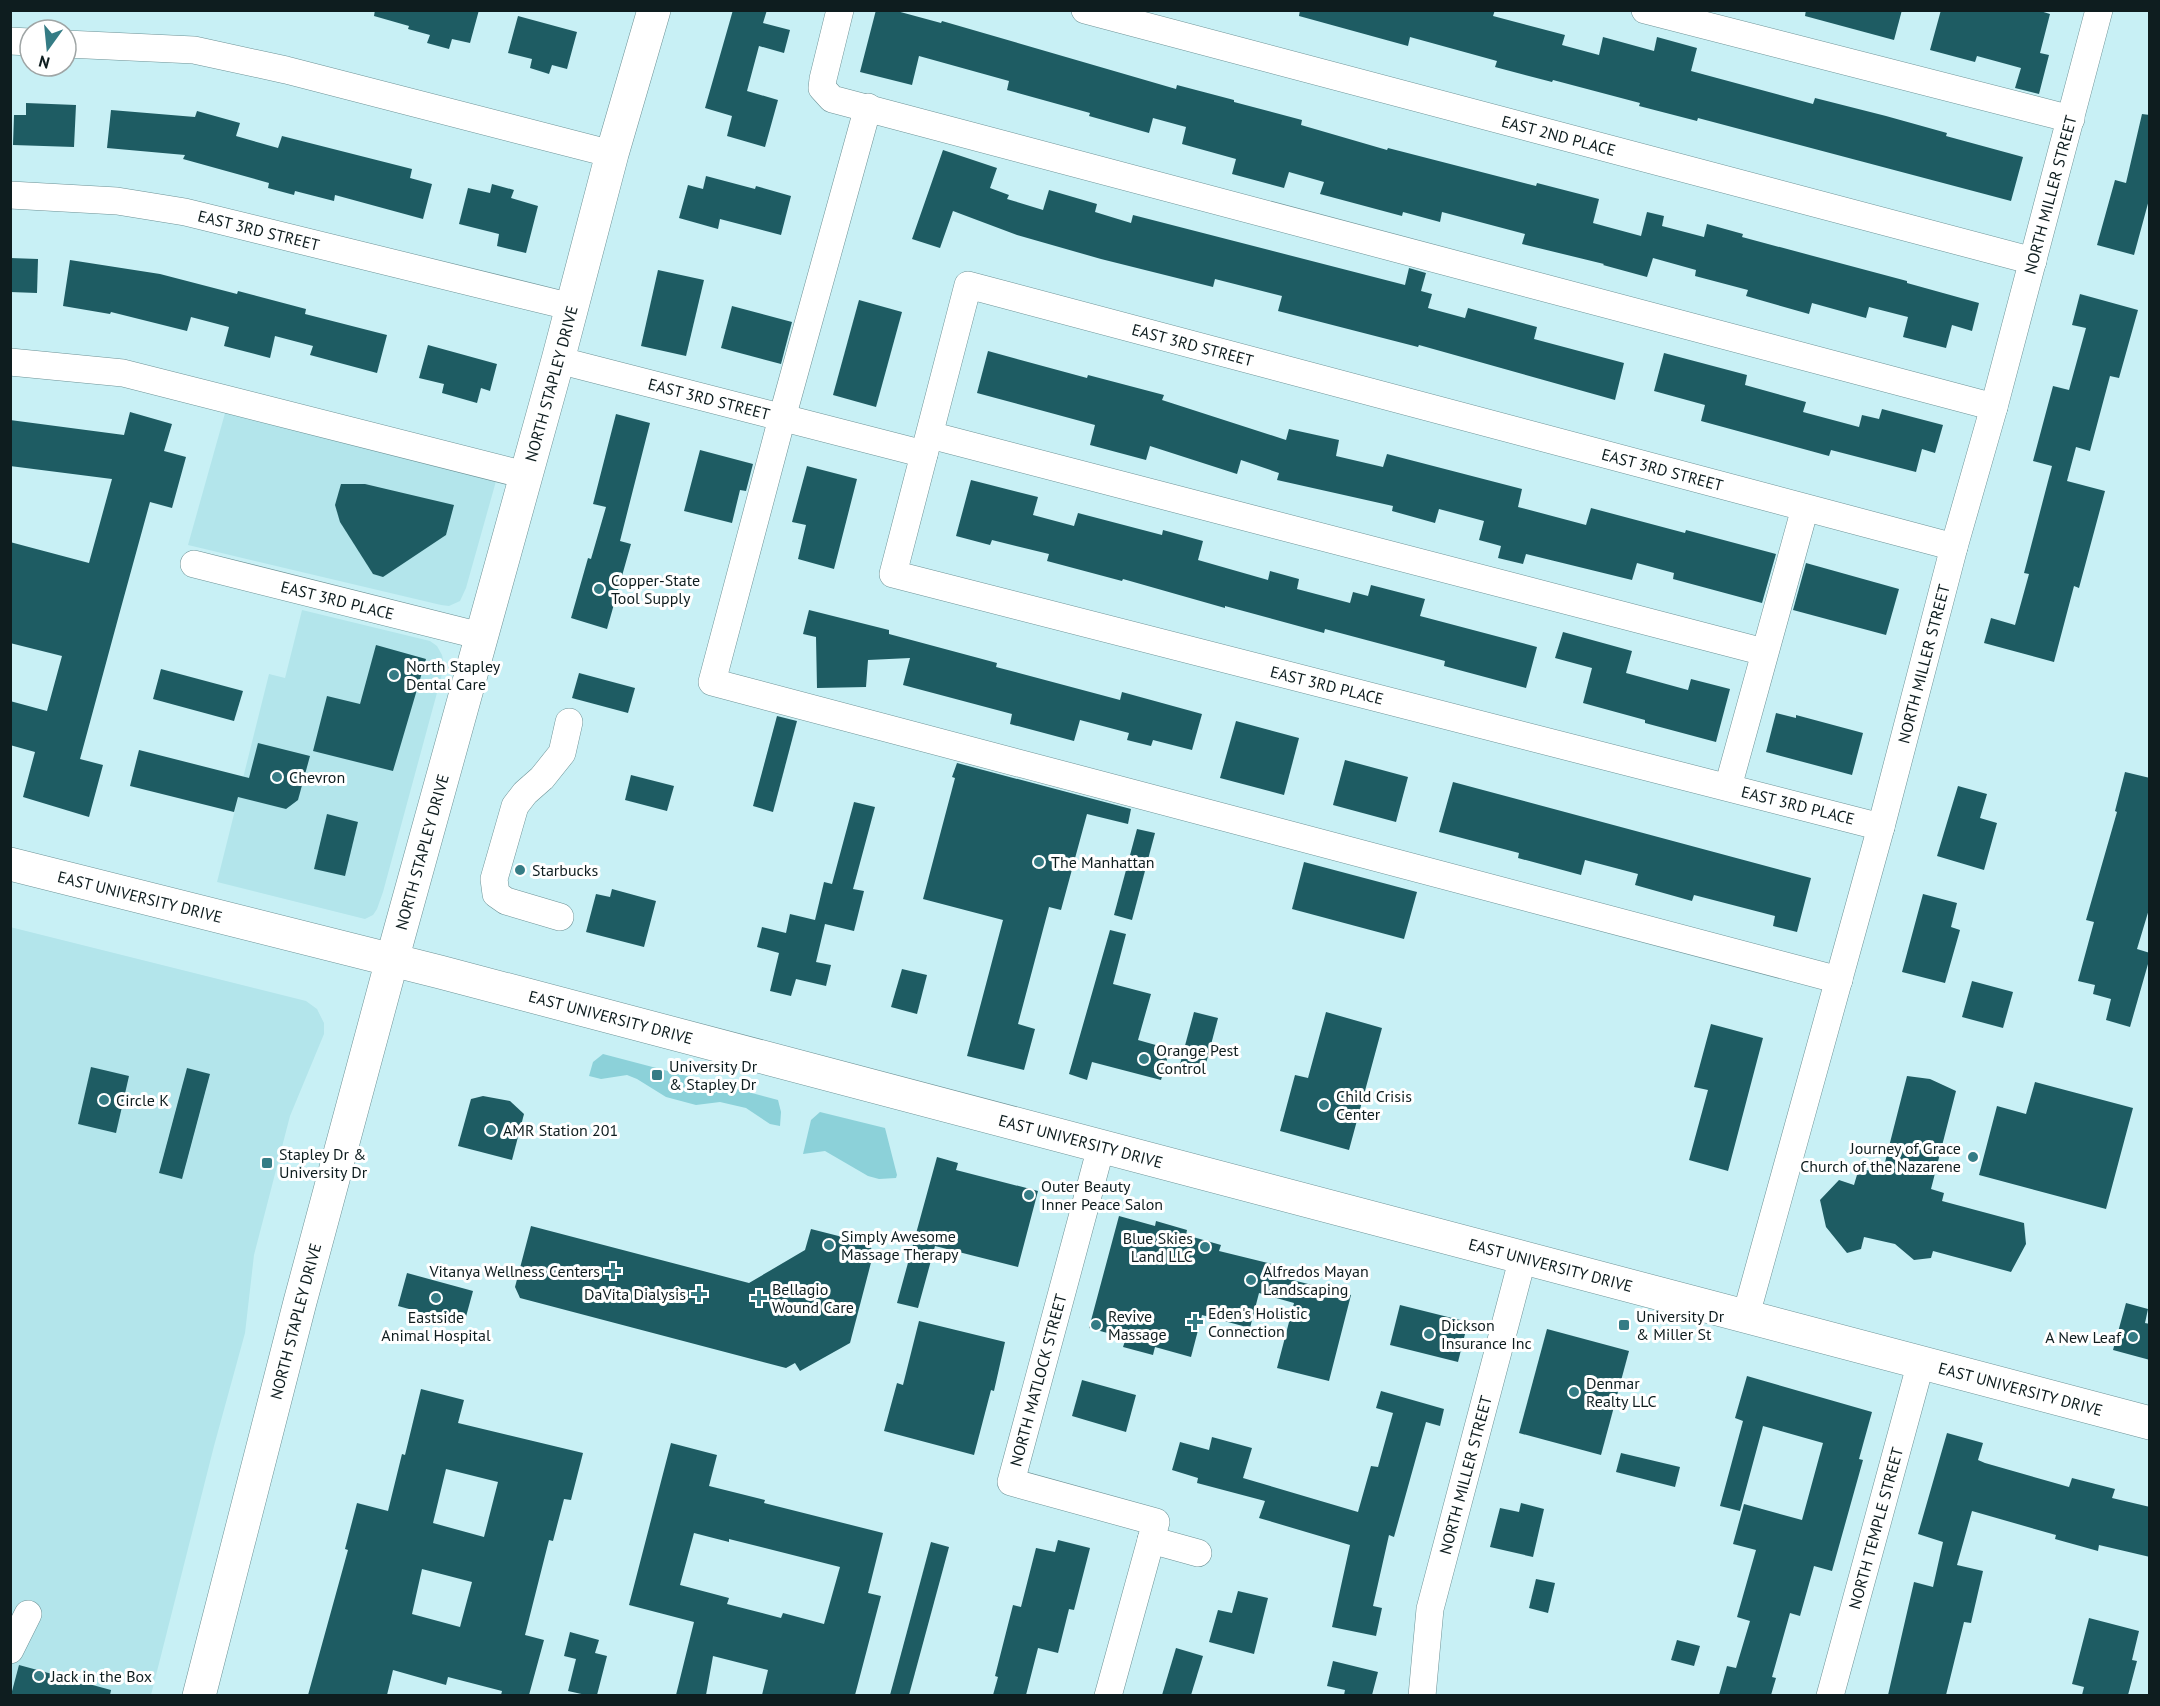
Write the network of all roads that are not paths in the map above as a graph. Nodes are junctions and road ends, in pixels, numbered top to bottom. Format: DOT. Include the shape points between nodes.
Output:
graph roads {
  1 [pos="654,10"];
  2 [pos="840,10"];
  3 [pos="1085,10"];
  4 [pos="1645,10"];
  5 [pos="2099,10"];
  6 [pos="78,45"];
  7 [pos="868,107"];
  8 [pos="2071,119"];
  9 [pos="612,154"];
  10 [pos="10,195"];
  11 [pos="2033,261"];
  12 [pos="572,307"];
  13 [pos="558,360"];
  14 [pos="10,362"];
  15 [pos="1994,407"];
  16 [pos="782,418"];
  17 [pos="927,445"];
  18 [pos="525,475"];
  19 [pos="1806,508"];
  20 [pos="1954,547"];
  21 [pos="194,564"];
  22 [pos="481,636"];
  23 [pos="1764,652"];
  24 [pos="569,722"];
  25 [pos="1728,787"];
  26 [pos="1881,827"];
  27 [pos="10,864"];
  28 [pos="560,916"];
  29 [pos="392,960"];
  30 [pos="1839,980"];
  31 [pos="1101,1147"];
  32 [pos="1523,1257"];
  33 [pos="1746,1316"];
  34 [pos="1921,1362"];
  35 [pos="2150,1423"];
  36 [pos="1151,1540"];
  37 [pos="1198,1553"];
  38 [pos="28,1614"];
  39 [pos="10,1650"];
  40 [pos="199,1695"];
  41 [pos="1108,1695"];
  42 [pos="1422,1695"];
  43 [pos="1830,1695"];
  1 -- 9 [label="main road, NORTH STAPLEY DRIVE"];
  2 -- 7 [label="street" via="822,88 832,99"];
  3 -- 11 [label="street, EAST 2ND PLACE"];
  4 -- 8 [label="street"];
  5 -- 8 [label="street, NORTH MILLER STREET"];
  6 -- 9 [label="street" via="194,50"];
  7 -- 15 [label="street"];
  7 -- 16 [label="street"];
  8 -- 11 [label="street, NORTH MILLER STREET"];
  9 -- 12 [label="main road, NORTH STAPLEY DRIVE"];
  10 -- 12 [label="street, EAST 3RD STREET" via="117,201 185,212"];
  11 -- 15 [label="street, NORTH MILLER STREET"];
  12 -- 13 [label="main road, NORTH STAPLEY DRIVE"];
  13 -- 16 [label="street, EAST 3RD STREET"];
  13 -- 18 [label="main road, NORTH STAPLEY DRIVE"];
  14 -- 18 [label="street" via="123,373"];
  15 -- 20 [label="street, NORTH MILLER STREET"];
  16 -- 17 [label="street, EAST 3RD STREET"];
  16 -- 30 [label="street" via="712,682"];
  17 -- 19 [label="street, EAST 3RD STREET" via="968,285"];
  17 -- 23 [label="street"];
  17 -- 25 [label="street, EAST 3RD PLACE" via="892,574"];
  18 -- 22 [label="main road, NORTH STAPLEY DRIVE"];
  19 -- 20 [label="street, EAST 3RD STREET"];
  19 -- 23 [label="street"];
  20 -- 26 [label="street, NORTH MILLER STREET"];
  21 -- 22 [label="street, EAST 3RD PLACE"];
  22 -- 29 [label="main road, NORTH STAPLEY DRIVE"];
  23 -- 25 [label="street"];
  24 -- 28 [label="street" via="562,753 515,806 494,879 496,894 506,901"];
  25 -- 26 [label="street, EAST 3RD PLACE"];
  26 -- 30 [label="street, NORTH MILLER STREET"];
  27 -- 29 [label="main road, EAST UNIVERSITY DRIVE"];
  29 -- 31 [label="main road, EAST UNIVERSITY DRIVE"];
  29 -- 40 [label="main road, NORTH STAPLEY DRIVE"];
  30 -- 33 [label="street, NORTH MILLER STREET"];
  31 -- 32 [label="main road, EAST UNIVERSITY DRIVE"];
  31 -- 36 [label="street, NORTH MATLOCK STREET" via="1011,1482 1156,1522"];
  32 -- 33 [label="main road, EAST UNIVERSITY DRIVE"];
  32 -- 42 [label="street, NORTH MILLER STREET" via="1430,1609"];
  33 -- 34 [label="main road, EAST UNIVERSITY DRIVE"];
  34 -- 35 [label="main road, EAST UNIVERSITY DRIVE"];
  34 -- 43 [label="street, NORTH TEMPLE STREET"];
  36 -- 37 [label="street"];
  36 -- 41 [label="street"];
  38 -- 39 [label="street"];
}
